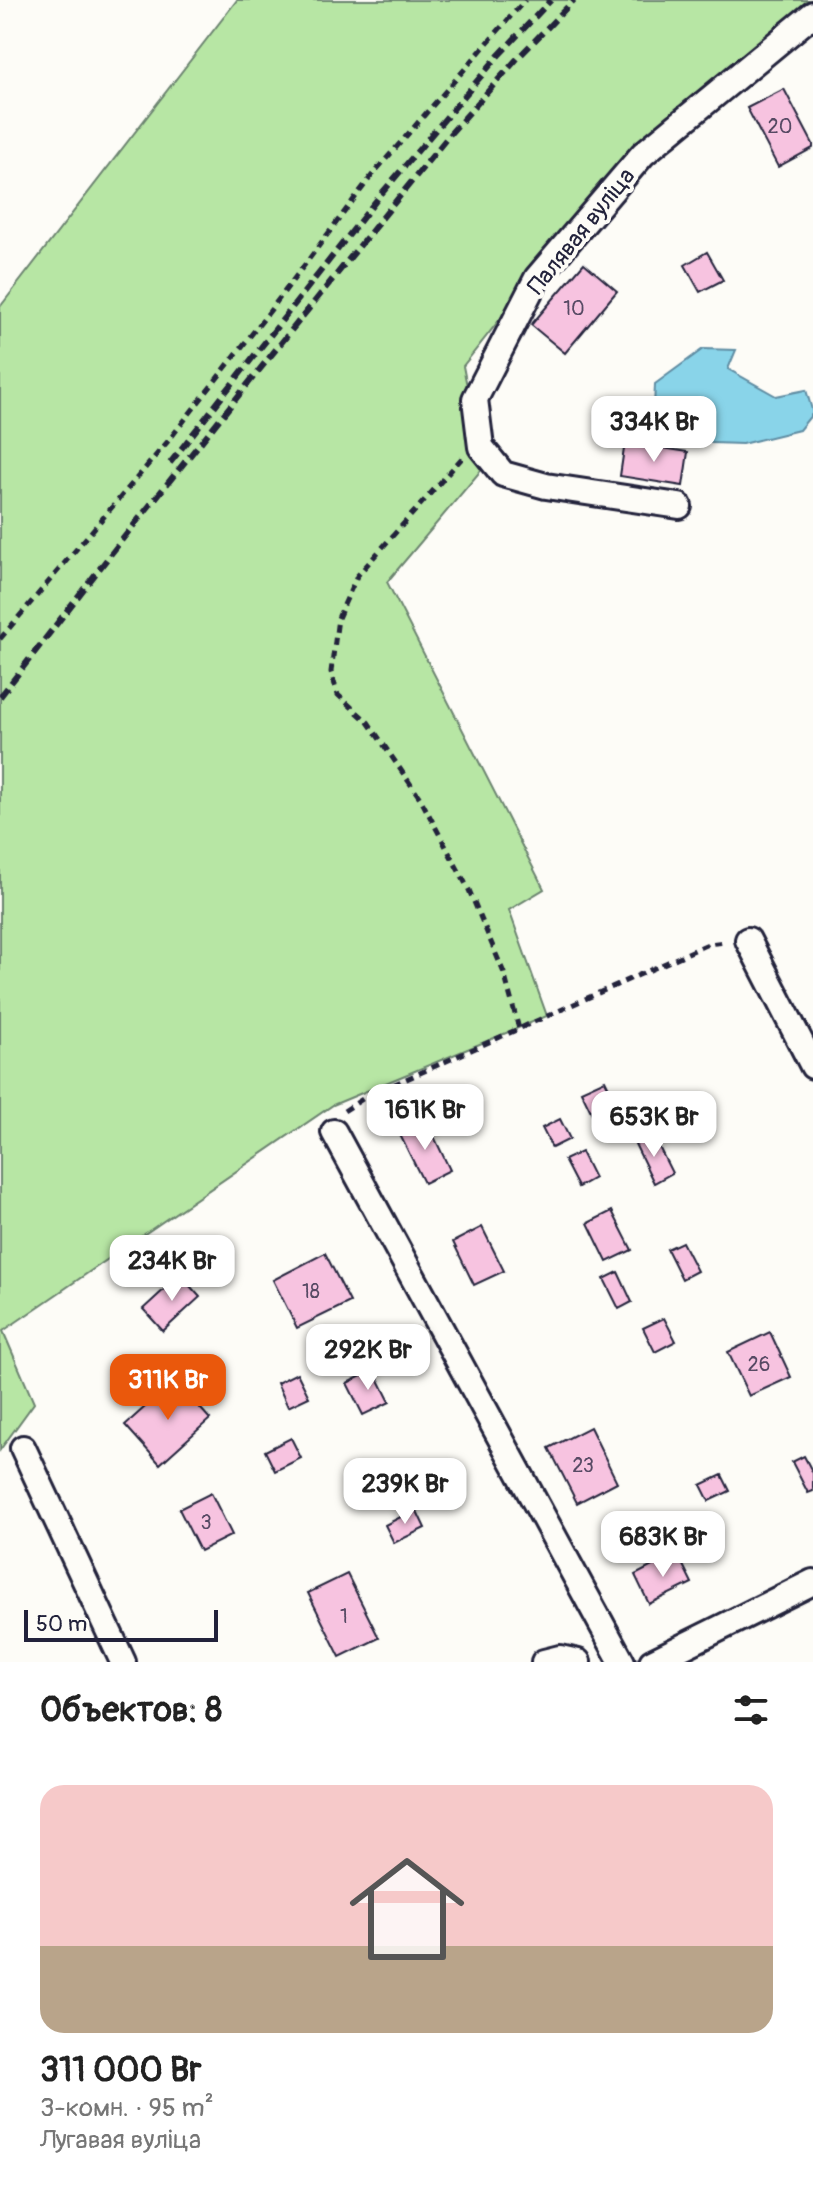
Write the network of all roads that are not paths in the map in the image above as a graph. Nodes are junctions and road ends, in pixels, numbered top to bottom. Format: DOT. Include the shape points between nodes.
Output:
graph roads {
  1 [pos="813,14"];
  2 [pos="679,506"];
  3 [pos="748,940"];
  4 [pos="813,1066"];
  5 [pos="334,1132"];
  6 [pos="23,1448"];
  7 [pos="813,1582"];
  8 [pos="123,1662"];
  9 [pos="544,1662"];
  10 [pos="578,1662"];
  11 [pos="622,1662"];
  12 [pos="652,1662"];
  1 -- 2 [label="street, Палявая вуліца" via="643,154 537,278 475,399 481,447 503,474 546,486"];
  3 -- 4 [label="street"];
  5 -- 11 [label="street"];
  6 -- 8 [label="street"];
  7 -- 12 [label="street"];
  9 -- 10 [label="street"];
}
